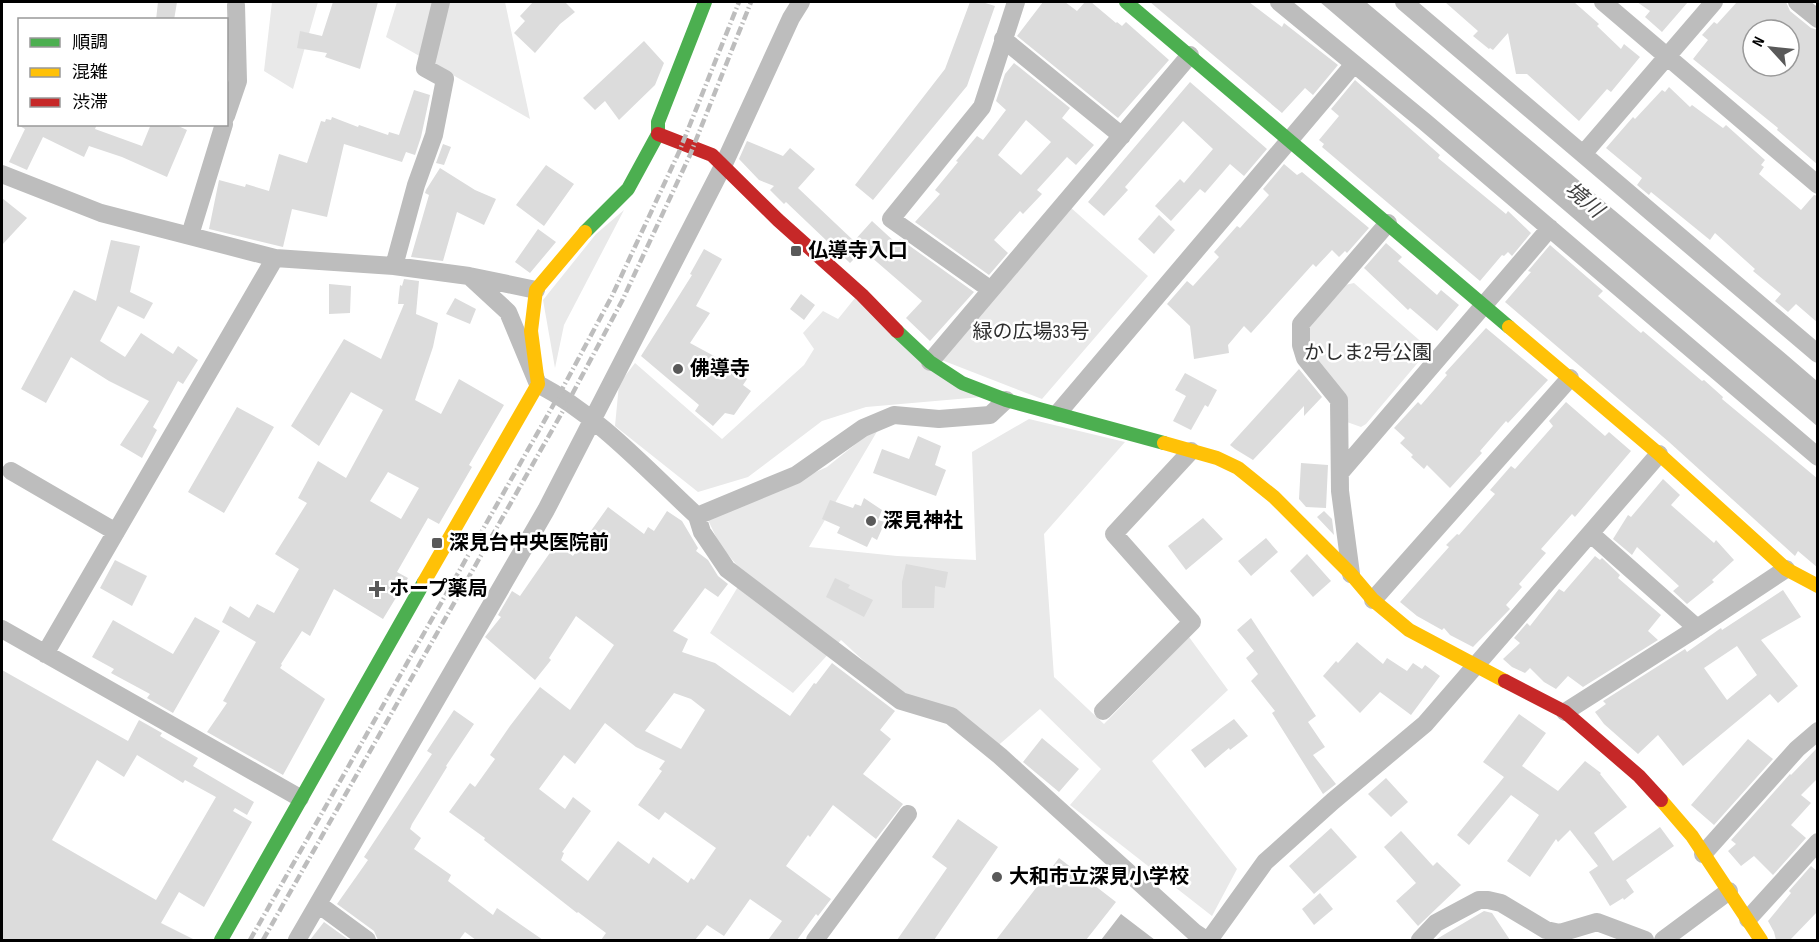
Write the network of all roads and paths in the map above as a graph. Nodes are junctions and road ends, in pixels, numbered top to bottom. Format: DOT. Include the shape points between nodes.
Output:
graph roads {
  1 [pos="441,2"];
  2 [pos="705,2"];
  3 [pos="801,2"];
  4 [pos="1016,2"];
  5 [pos="1126,2"];
  6 [pos="1279,2"];
  7 [pos="1404,2"];
  8 [pos="1603,2"];
  9 [pos="1714,2"];
  10 [pos="1797,2"];
  11 [pos="236,5"];
  12 [pos="1818,19"];
  13 [pos="1003,39"];
  14 [pos="1190,55"];
  15 [pos="1667,57"];
  16 [pos="1354,64"];
  17 [pos="228,110"];
  18 [pos="223,126"];
  19 [pos="658,134"];
  20 [pos="1122,136"];
  21 [pos="1289,140"];
  22 [pos="1584,153"];
  23 [pos="723,166"];
  24 [pos="2,174"];
  25 [pos="1818,185"];
  26 [pos="1388,223"];
  27 [pos="1550,228"];
  28 [pos="190,236"];
  29 [pos="275,258"];
  30 [pos="394,266"];
  31 [pos="469,276"];
  32 [pos="536,290"];
  33 [pos="991,290"];
  34 [pos="1484,305"];
  35 [pos="1818,354"];
  36 [pos="930,362"];
  37 [pos="1570,378"];
  38 [pos="538,384"];
  39 [pos="1006,400"];
  40 [pos="1058,413"];
  41 [pos="592,420"];
  42 [pos="1191,451"];
  43 [pos="1659,454"];
  44 [pos="1818,457"];
  45 [pos="11,471"];
  46 [pos="1340,473"];
  47 [pos="698,516"];
  48 [pos="116,532"];
  49 [pos="1591,534"];
  50 [pos="1786,569"];
  51 [pos="1351,574"];
  52 [pos="1818,586"];
  53 [pos="1373,600"];
  54 [pos="1697,628"];
  55 [pos="2,629"];
  56 [pos="45,654"];
  57 [pos="1476,666"];
  58 [pos="1103,711"];
  59 [pos="1565,712"];
  60 [pos="1818,730"];
  61 [pos="300,798"];
  62 [pos="908,814"];
  63 [pos="1818,842"];
  64 [pos="1703,854"];
  65 [pos="1729,891"];
  66 [pos="318,904"];
  67 [pos="1748,919"];
  68 [pos="221,940"];
  69 [pos="297,940"];
  70 [pos="367,940"];
  71 [pos="815,940"];
  72 [pos="1208,940"];
  73 [pos="1420,940"];
  74 [pos="1645,940"];
  75 [pos="1663,940"];
  76 [pos="1761,940"];
  1 -- 30 [label="street" via="425,68 445,79 434,135"];
  2 -- 19 [label="street" via="658,122"];
  3 -- 23 [label="street"];
  4 -- 13 [label="street"];
  5 -- 14 [label="street"];
  6 -- 16 [label="street"];
  7 -- 22 [label="street"];
  8 -- 15 [label="street"];
  9 -- 15 [label="street"];
  10 -- 12 [label="street"];
  11 -- 17 [label="street" via="238,81"];
  13 -- 20 [label="street"];
  13 -- 33 [label="street" via="982,107 891,219"];
  14 -- 20 [label="street"];
  14 -- 21 [label="street"];
  15 -- 22 [label="street"];
  15 -- 25 [label="street"];
  16 -- 21 [label="street"];
  16 -- 27 [label="street"];
  18 -- 28 [label="street"];
  19 -- 23 [label="street" via="712,155"];
  19 -- 32 [label="street" via="628,189"];
  20 -- 33 [label="street"];
  21 -- 26 [label="street"];
  21 -- 40 [label="street"];
  22 -- 35 [label="street"];
  23 -- 36 [label="street"];
  23 -- 41 [label="street"];
  24 -- 28 [label="street" via="101,213"];
  26 -- 34 [label="street"];
  26 -- 46 [label="street" via="1301,324 1305,358 1339,400"];
  27 -- 34 [label="street"];
  27 -- 44 [label="street"];
  28 -- 29 [label="street"];
  29 -- 30 [label="street"];
  29 -- 48 [label="street"];
  30 -- 31 [label="street"];
  31 -- 32 [label="street"];
  31 -- 38 [label="street" via="508,312"];
  32 -- 38 [label="street" via="531,331"];
  33 -- 36 [label="street"];
  34 -- 37 [label="street"];
  34 -- 46 [label="street"];
  36 -- 39 [label="street" via="962,383"];
  37 -- 43 [label="street"];
  37 -- 53 [label="street"];
  38 -- 41 [label="street"];
  38 -- 61 [label="street"];
  39 -- 40 [label="street"];
  39 -- 47 [label="street" via="990,415 939,420 894,415 863,428 796,475"];
  40 -- 42 [label="street"];
  41 -- 47 [label="street"];
  41 -- 66 [label="street" via="546,510"];
  42 -- 51 [label="street" via="1238,468 1274,497"];
  42 -- 58 [label="street" via="1114,534 1192,622"];
  43 -- 49 [label="street"];
  43 -- 50 [label="street"];
  45 -- 48 [label="street"];
  46 -- 51 [label="street"];
  47 -- 72 [label="street" via="702,532 727,569 901,701 951,716 1194,932"];
  48 -- 56 [label="street"];
  49 -- 54 [label="street"];
  49 -- 57 [label="street"];
  50 -- 52 [label="street"];
  50 -- 54 [label="street"];
  51 -- 53 [label="street"];
  53 -- 57 [label="street" via="1408,630"];
  54 -- 59 [label="street"];
  55 -- 56 [label="street"];
  56 -- 61 [label="street"];
  57 -- 59 [label="street"];
  57 -- 72 [label="street" via="1425,724 1265,862"];
  59 -- 64 [label="street" via="1639,776"];
  60 -- 64 [label="street"];
  61 -- 68 [label="street"];
  62 -- 71 [label="street"];
  63 -- 67 [label="street"];
  64 -- 65 [label="street"];
  65 -- 67 [label="street"];
  65 -- 75 [label="street"];
  66 -- 69 [label="street"];
  66 -- 70 [label="street"];
  67 -- 76 [label="street"];
  73 -- 74 [label="street" via="1436,923 1479,900 1488,900 1501,903 1546,930 1560,933 1597,922"];
}
